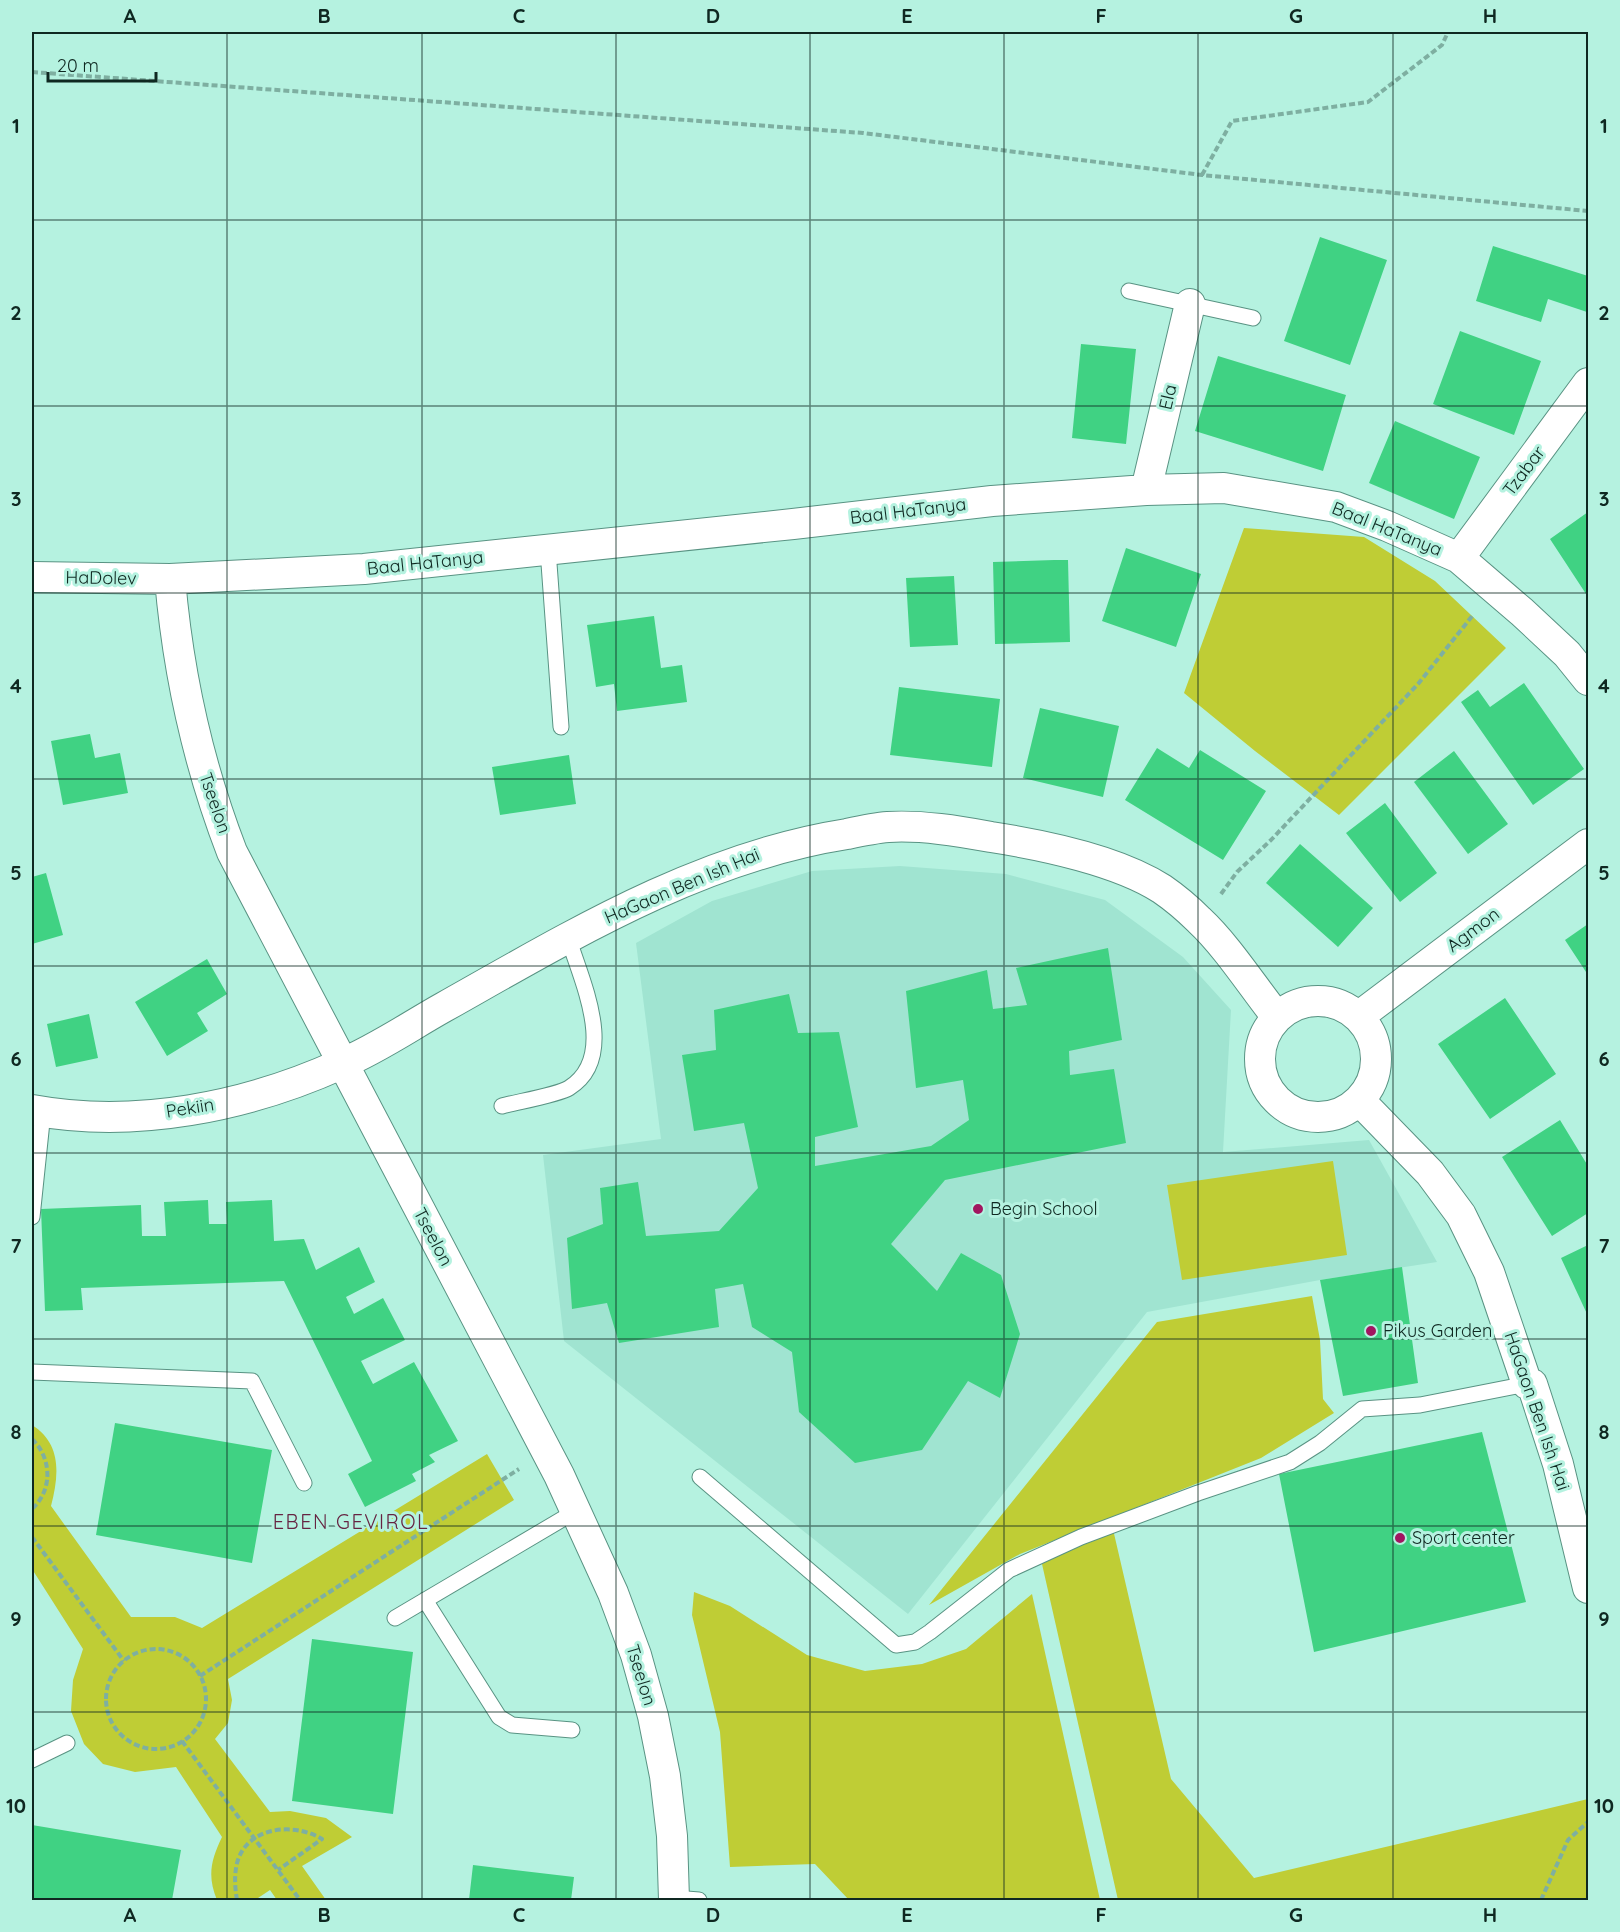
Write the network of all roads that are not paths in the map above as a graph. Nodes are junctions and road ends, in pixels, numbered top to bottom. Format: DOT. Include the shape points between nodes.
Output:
graph roads {
  1 [pos="1129,291"];
  2 [pos="1190,304"];
  3 [pos="1252,318"];
  4 [pos="1588,384"];
  5 [pos="1146,490"];
  6 [pos="548,550"];
  7 [pos="1459,558"];
  8 [pos="32,577"];
  9 [pos="170,579"];
  10 [pos="1588,680"];
  11 [pos="561,727"];
  12 [pos="1588,844"];
  13 [pos="568,937"];
  14 [pos="1277,1017"];
  15 [pos="1358,1017"];
  16 [pos="342,1064"];
  17 [pos="1359,1100"];
  18 [pos="502,1106"];
  19 [pos="37,1111"];
  20 [pos="32,1217"];
  21 [pos="32,1372"];
  22 [pos="1527,1384"];
  23 [pos="700,1477"];
  24 [pos="303,1483"];
  25 [pos="576,1511"];
  26 [pos="1588,1588"];
  27 [pos="424,1600"];
  28 [pos="395,1618"];
  29 [pos="572,1730"];
  30 [pos="68,1743"];
  31 [pos="32,1760"];
  32 [pos="682,1900"];
  1 -- 2 [label="lane"];
  2 -- 3 [label="lane"];
  2 -- 5 [label="street, Ela"];
  4 -- 7 [label="street, Tzabar"];
  5 -- 6 [label="street, Baal HaTanya" via="992,501"];
  5 -- 7 [label="street, Baal HaTanya" via="1224,488 1336,507"];
  6 -- 9 [label="street, Baal HaTanya" via="364,569"];
  6 -- 11 [label="lane"];
  7 -- 10 [label="street, Baal HaTanya" via="1566,654"];
  8 -- 9 [label="street, HaDolev"];
  9 -- 16 [label="street, Tseelon" via="188,704 221,823 246,881"];
  12 -- 15 [label="street, Agmon"];
  13 -- 14 [label="street, HaGaon Ben Ish Hai" via="647,897 744,858 821,838 887,827 923,828 1022,842 1119,868 1162,889 1201,921"];
  13 -- 16 [label="street, HaGaon Ben Ish Hai"];
  13 -- 18 [label="lane" via="592,1014 593,1056 585,1074 568,1089"];
  14 -- 15 [label="street" via="1292,1006 1326,1001"];
  14 -- 17 [label="street" via="1260,1049 1265,1085 1276,1100 1308,1117 1326,1117"];
  15 -- 17 [label="street" via="1375,1049 1375,1068"];
  16 -- 19 [label="street, Pekiin" via="250,1097 184,1110 116,1117"];
  16 -- 25 [label="street, Tseelon"];
  17 -- 22 [label="street, HaGaon Ben Ish Hai" via="1430,1173 1461,1215 1489,1272"];
  19 -- 20 [label="lane"];
  21 -- 24 [label="lane" via="252,1381"];
  22 -- 23 [label="lane" via="1420,1405 1362,1409 1290,1461 1081,1536 1009,1570 915,1642 896,1645"];
  22 -- 26 [label="street, HaGaon Ben Ish Hai" via="1532,1384 1558,1464"];
  25 -- 27 [label="lane"];
  25 -- 32 [label="street, Tseelon" via="613,1593 653,1716"];
  27 -- 28 [label="lane"];
  27 -- 29 [label="lane" via="499,1717 512,1725"];
  30 -- 31 [label="lane"];
}
